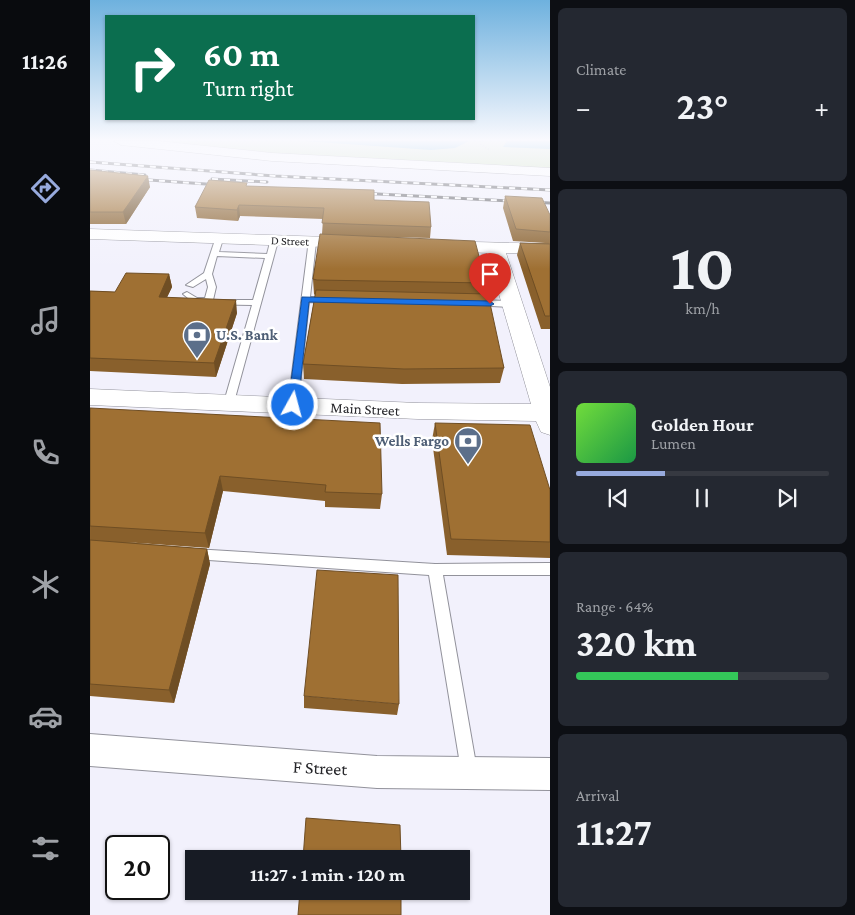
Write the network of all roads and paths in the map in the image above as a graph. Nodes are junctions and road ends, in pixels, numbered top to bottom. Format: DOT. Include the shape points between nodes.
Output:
graph roads {
  1 [pos="90,234"];
  2 [pos="312,242"];
  3 [pos="370,244"];
  4 [pos="418,245"];
  5 [pos="217,246"];
  6 [pos="272,248"];
  7 [pos="495,248"];
  8 [pos="550,249"];
  9 [pos="208,274"];
  10 [pos="190,285"];
  11 [pos="187,294"];
  12 [pos="305,299"];
  13 [pos="334,300"];
  14 [pos="208,302"];
  15 [pos="256,303"];
  16 [pos="470,303"];
  17 [pos="512,304"];
  18 [pos="90,397"];
  19 [pos="229,402"];
  20 [pos="293,405"];
  21 [pos="548,418"];
  22 [pos="179,553"];
  23 [pos="550,569"];
  24 [pos="435,570"];
  25 [pos="90,750"];
  26 [pos="550,774"];
  27 [pos="470,776"];
  1 -- 5 [label="main road, D Street"];
  2 -- 3 [label="main road, D Street"];
  2 -- 6 [label="main road, D Street"];
  2 -- 12 [label="lane"];
  4 -- 7 [label="main road"];
  5 -- 6 [label="main road, D Street"];
  5 -- 9 [label="lane"];
  6 -- 15 [label="lane"];
  7 -- 8 [label="main road"];
  7 -- 17 [label="main road"];
  9 -- 10 [label="lane"];
  9 -- 14 [label="lane" via="212,287"];
  11 -- 14 [label="lane" via="195,300"];
  12 -- 13 [label="lane"];
  12 -- 20 [label="lane"];
  14 -- 15 [label="lane"];
  15 -- 19 [label="lane"];
  16 -- 17 [label="lane"];
  17 -- 21 [label="main road"];
  18 -- 19 [label="main road, Main Street"];
  19 -- 20 [label="main road, Main Street"];
  20 -- 21 [label="main road, Main Street"];
  22 -- 24 [label="lane"];
  23 -- 24 [label="lane"];
  24 -- 27 [label="lane"];
  25 -- 27 [label="street, F Street" via="280,766"];
  26 -- 27 [label="street, F Street"];
}
